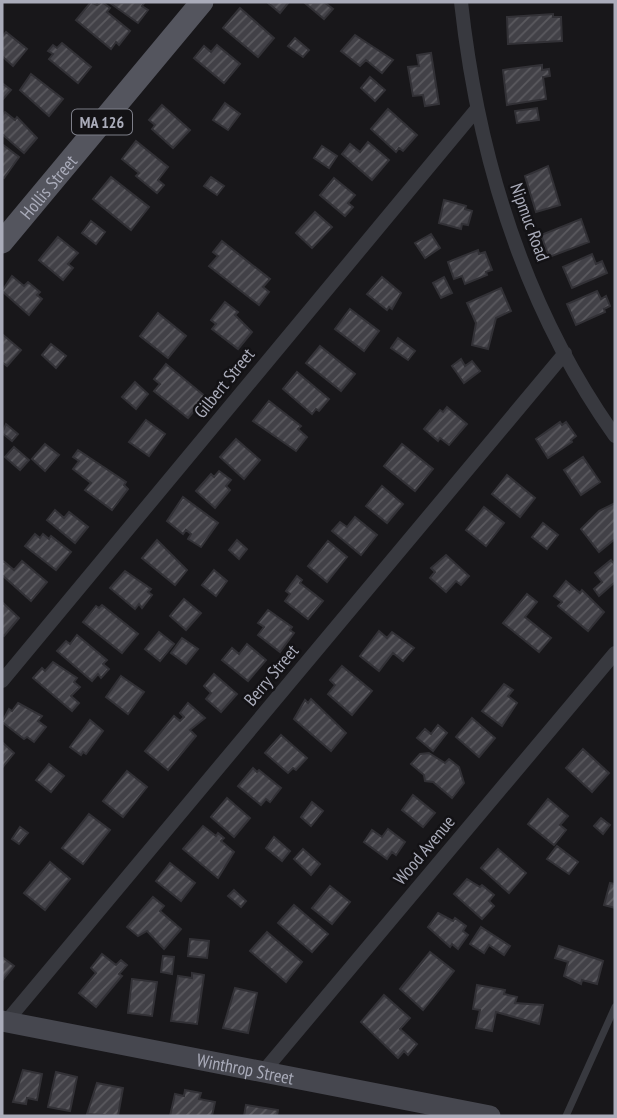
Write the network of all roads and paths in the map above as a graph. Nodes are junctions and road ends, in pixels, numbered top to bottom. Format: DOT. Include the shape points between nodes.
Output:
graph roads {
  1 [pos="202,2"];
  2 [pos="461,2"];
  3 [pos="476,110"];
  4 [pos="2,242"];
  5 [pos="565,353"];
  6 [pos="615,436"];
  7 [pos="615,653"];
  8 [pos="2,681"];
  9 [pos="615,1007"];
  10 [pos="4,1021"];
  11 [pos="263,1072"];
  12 [pos="490,1116"];
  13 [pos="566,1116"];
  1 -- 4 [label="main road, Hollis Street / MA 126"];
  2 -- 3 [label="street, Nipmuc Road"];
  3 -- 5 [label="street, Nipmuc Road" via="509,228"];
  3 -- 8 [label="street, Gilbert Street"];
  5 -- 6 [label="street, Nipmuc Road"];
  5 -- 10 [label="street, Berry Street"];
  7 -- 11 [label="street, Wood Avenue"];
  9 -- 13 [label="lane"];
  10 -- 11 [label="street, Winthrop Street"];
  11 -- 12 [label="street, Winthrop Street"];
}
